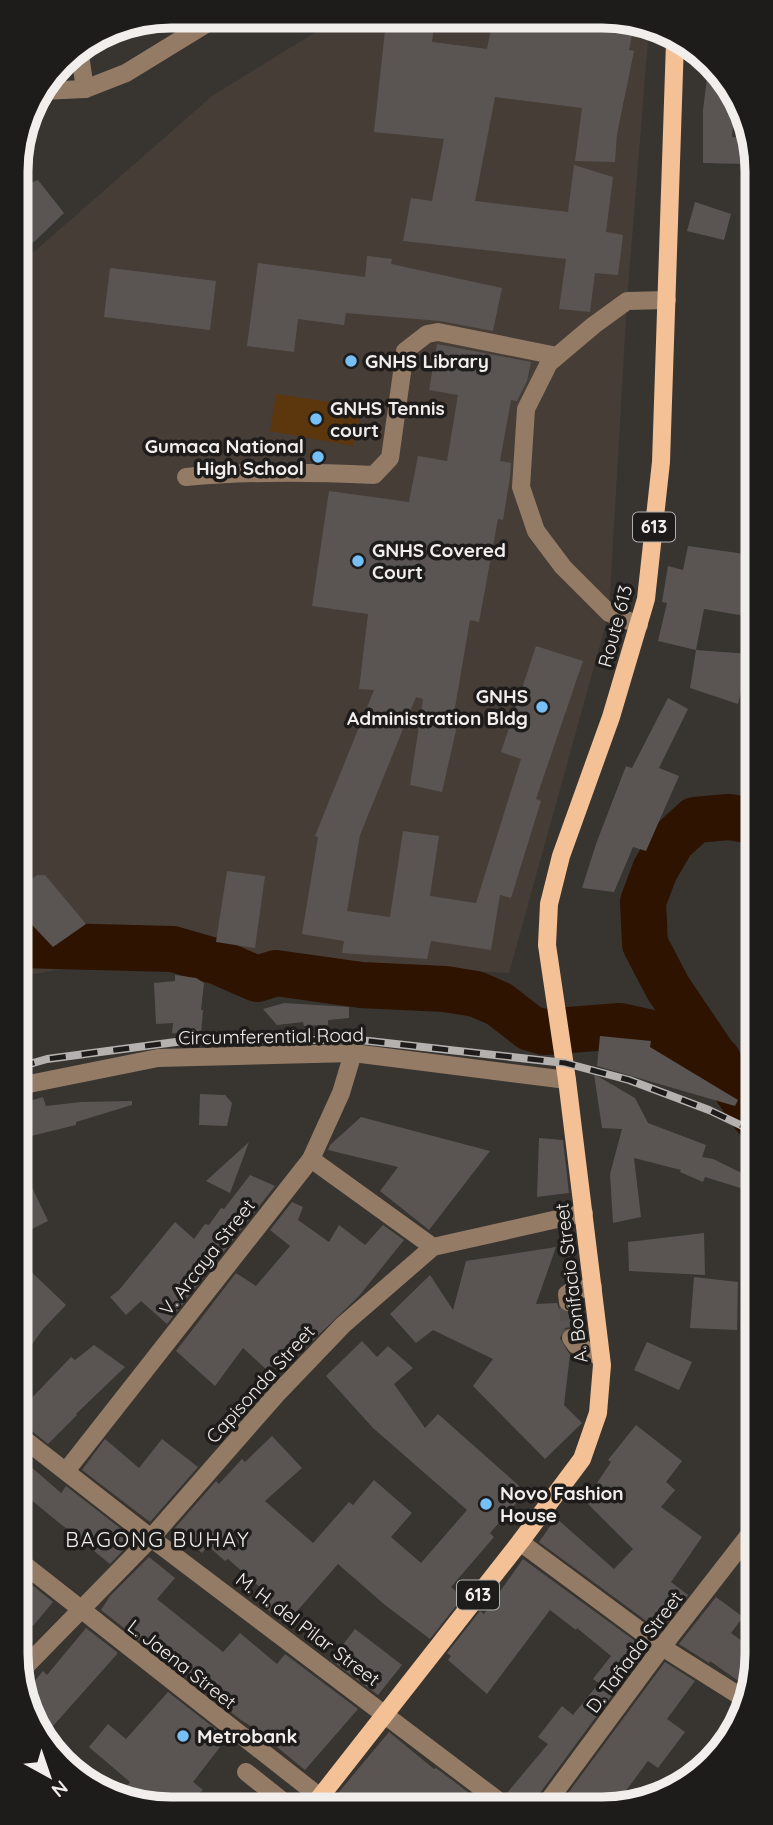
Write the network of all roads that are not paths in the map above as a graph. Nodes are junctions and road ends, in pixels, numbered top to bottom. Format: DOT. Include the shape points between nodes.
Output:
graph roads {
  1 [pos="200,28"];
  2 [pos="675,48"];
  3 [pos="81,61"];
  4 [pos="85,89"];
  5 [pos="54,90"];
  6 [pos="667,300"];
  7 [pos="557,356"];
  8 [pos="186,477"];
  9 [pos="639,625"];
  10 [pos="560,1041"];
  11 [pos="353,1053"];
  12 [pos="567,1080"];
  13 [pos="28,1084"];
  14 [pos="311,1159"];
  15 [pos="584,1213"];
  16 [pos="433,1247"];
  17 [pos="593,1287"];
  18 [pos="568,1302"];
  19 [pos="571,1338"];
  20 [pos="601,1357"];
  21 [pos="28,1442"];
  22 [pos="66,1471"];
  23 [pos="151,1538"];
  24 [pos="520,1542"];
  25 [pos="745,1542"];
  26 [pos="28,1569"];
  27 [pos="80,1611"];
  28 [pos="662,1647"];
  29 [pos="29,1663"];
  30 [pos="739,1695"];
  31 [pos="384,1714"];
  32 [pos="246,1772"];
  33 [pos="278,1797"];
  34 [pos="311,1797"];
  35 [pos="319,1797"];
  36 [pos="493,1797"];
  37 [pos="551,1797"];
  1 -- 4 [label="street" via="126,74"];
  2 -- 6 [label="main road, Route 613 / 613"];
  3 -- 4 [label="street"];
  4 -- 5 [label="street"];
  6 -- 7 [label="street" via="627,301"];
  6 -- 9 [label="main road, Route 613 / 613" via="661,462"];
  7 -- 8 [label="street" via="438,332 427,334 405,351 390,458 374,475 237,472"];
  7 -- 9 [label="street" via="526,410 521,487 528,512 563,567 609,612"];
  9 -- 10 [label="main road, Route 613 / 613" via="549,904 547,945"];
  10 -- 12 [label="main road, A. Bonifacio Street / 613"];
  11 -- 12 [label="street, Circumferential Road"];
  11 -- 13 [label="street, Circumferential Road" via="158,1058"];
  11 -- 14 [label="street, V. Arcaya Street" via="341,1093"];
  12 -- 15 [label="main road, A. Bonifacio Street / 613"];
  14 -- 16 [label="street"];
  14 -- 22 [label="street, V. Arcaya Street"];
  15 -- 16 [label="street, Capisonda Street"];
  15 -- 17 [label="main road, A. Bonifacio Street / 613"];
  16 -- 23 [label="street, Capisonda Street" via="333,1335"];
  17 -- 18 [label="street" via="570,1292"];
  17 -- 20 [label="main road, A. Bonifacio Street / 613"];
  19 -- 20 [label="street"];
  20 -- 24 [label="main road, A. Bonifacio Street / 613" via="598,1413 582,1458"];
  21 -- 22 [label="street, M. H. del Pilar Street"];
  22 -- 23 [label="street, M. H. del Pilar Street"];
  23 -- 27 [label="street, Capisonda Street"];
  23 -- 31 [label="street, M. H. del Pilar Street"];
  24 -- 28 [label="street"];
  24 -- 31 [label="main road, A. Bonifacio Street / 613"];
  25 -- 28 [label="street, D. Tañada Street"];
  26 -- 27 [label="street, L. Jaena Street"];
  27 -- 29 [label="street, Capisonda Street"];
  27 -- 34 [label="street, L. Jaena Street"];
  28 -- 30 [label="street"];
  28 -- 37 [label="street, D. Tañada Street"];
  31 -- 35 [label="main road, A. Bonifacio Street / 613"];
  31 -- 36 [label="street, M. H. del Pilar Street"];
  32 -- 33 [label="street"];
}
